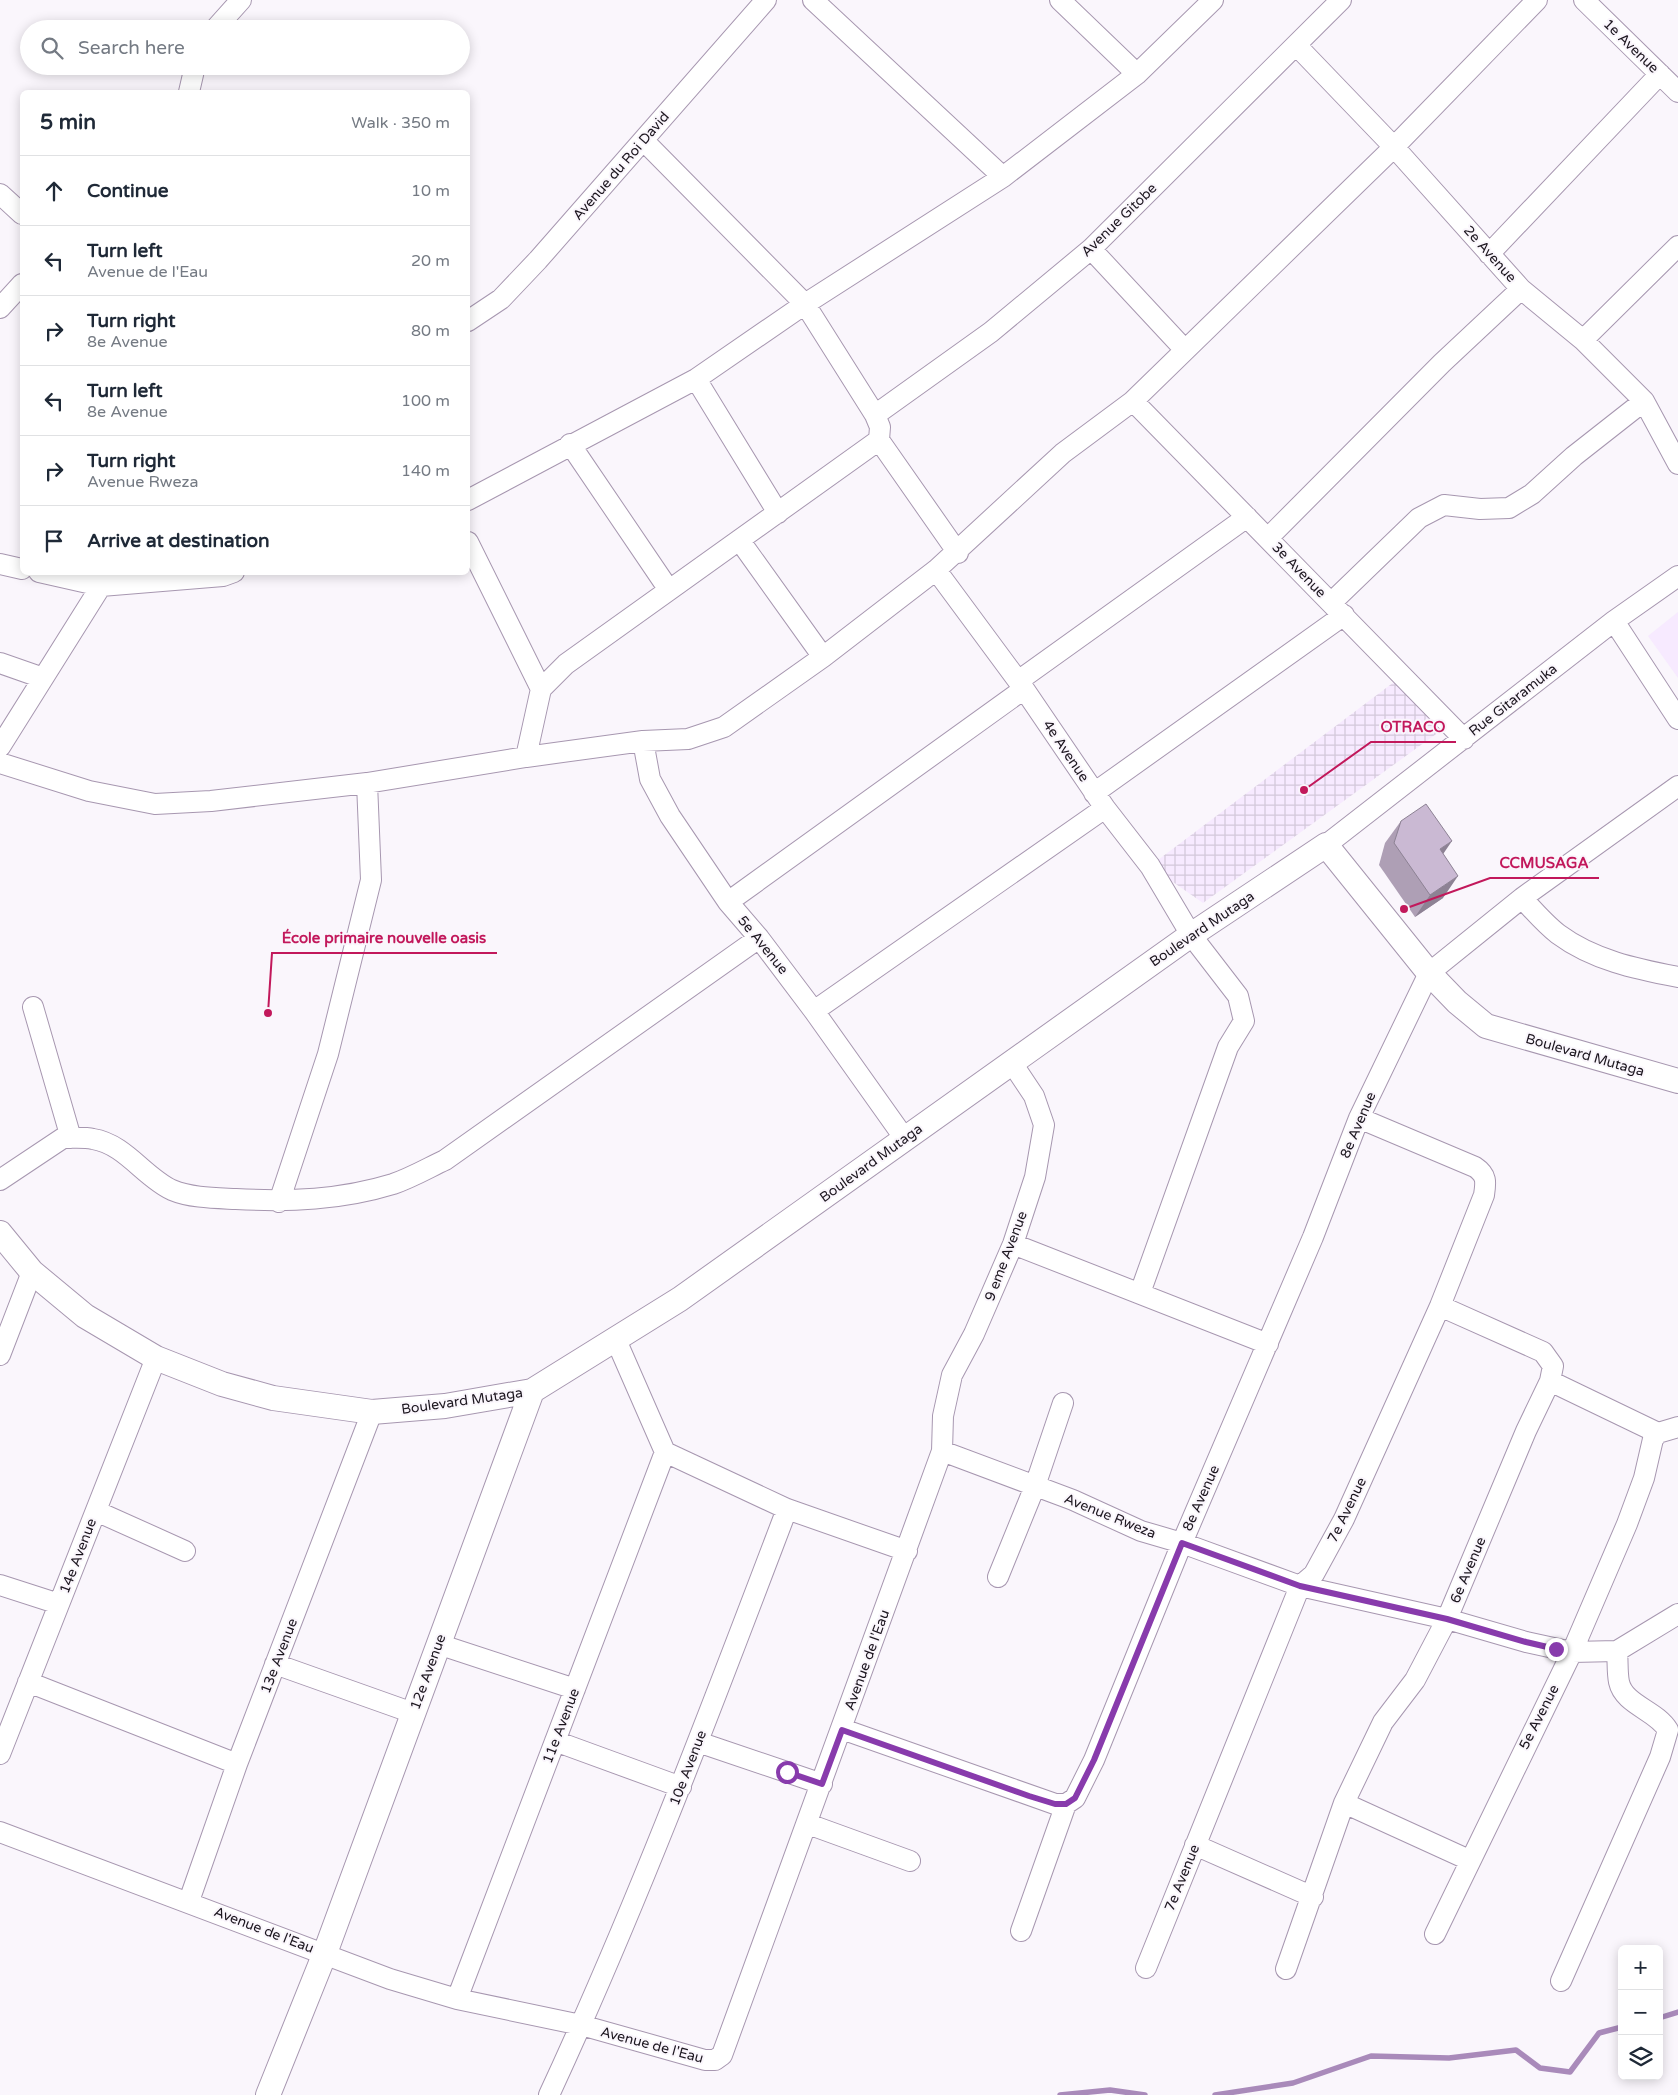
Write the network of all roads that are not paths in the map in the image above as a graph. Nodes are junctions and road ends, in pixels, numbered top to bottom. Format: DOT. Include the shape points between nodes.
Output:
graph roads {
  1 [pos="241,0"];
  2 [pos="766,0"];
  3 [pos="813,0"];
  4 [pos="1060,0"];
  5 [pos="1213,0"];
  6 [pos="1340,0"];
  7 [pos="1537,0"];
  8 [pos="1584,0"];
  9 [pos="224,20"];
  10 [pos="1296,45"];
  11 [pos="1137,74"];
  12 [pos="1660,74"];
  13 [pos="193,75"];
  14 [pos="189,90"];
  15 [pos="1678,92"];
  16 [pos="644,141"];
  17 [pos="1394,147"];
  18 [pos="1003,177"];
  19 [pos="0,194"];
  20 [pos="20,212"];
  21 [pos="1678,246"];
  22 [pos="1091,249"];
  23 [pos="1489,254"];
  24 [pos="20,286"];
  25 [pos="1521,289"];
  26 [pos="805,304"];
  27 [pos="0,308"];
  28 [pos="470,320"];
  29 [pos="1583,340"];
  30 [pos="1185,350"];
  31 [pos="696,378"];
  32 [pos="1133,401"];
  33 [pos="1644,401"];
  34 [pos="875,415"];
  35 [pos="878,440"];
  36 [pos="570,444"];
  37 [pos="1678,464"];
  38 [pos="470,499"];
  39 [pos="778,513"];
  40 [pos="1247,517"];
  41 [pos="1268,538"];
  42 [pos="740,540"];
  43 [pos="470,546"];
  44 [pos="958,553"];
  45 [pos="0,564"];
  46 [pos="20,569"];
  47 [pos="936,570"];
  48 [pos="66,575"];
  49 [pos="226,575"];
  50 [pos="1678,576"];
  51 [pos="102,579"];
  52 [pos="669,590"];
  53 [pos="1338,609"];
  54 [pos="1614,622"];
  55 [pos="823,657"];
  56 [pos="0,663"];
  57 [pos="43,678"];
  58 [pos="1021,685"];
  59 [pos="541,690"];
  60 [pos="1678,719"];
  61 [pos="1464,739"];
  62 [pos="643,741"];
  63 [pos="0,747"];
  64 [pos="526,757"];
  65 [pos="0,763"];
  66 [pos="367,783"];
  67 [pos="1678,786"];
  68 [pos="1100,801"];
  69 [pos="1326,845"];
  70 [pos="1522,898"];
  71 [pos="728,902"];
  72 [pos="1191,934"];
  73 [pos="759,938"];
  74 [pos="1429,973"];
  75 [pos="1678,977"];
  76 [pos="33,1007"];
  77 [pos="814,1010"];
  78 [pos="1012,1063"];
  79 [pos="1678,1081"];
  80 [pos="1359,1118"];
  81 [pos="71,1138"];
  82 [pos="905,1139"];
  83 [pos="0,1180"];
  84 [pos="279,1202"];
  85 [pos="0,1232"];
  86 [pos="1013,1244"];
  87 [pos="32,1272"];
  88 [pos="1140,1293"];
  89 [pos="1440,1306"];
  90 [pos="616,1340"];
  91 [pos="1268,1344"];
  92 [pos="0,1355"];
  93 [pos="156,1358"];
  94 [pos="1550,1381"];
  95 [pos="532,1391"];
  96 [pos="1063,1403"];
  97 [pos="372,1412"];
  98 [pos="1678,1427"];
  99 [pos="1658,1433"];
  100 [pos="942,1451"];
  101 [pos="665,1452"];
  102 [pos="1035,1486"];
  103 [pos="787,1509"];
  104 [pos="96,1512"];
  105 [pos="1182,1543"];
  106 [pos="185,1551"];
  107 [pos="907,1551"];
  108 [pos="998,1576"];
  109 [pos="0,1585"];
  110 [pos="1300,1586"];
  111 [pos="59,1604"];
  112 [pos="1678,1614"];
  113 [pos="1447,1619"];
  114 [pos="438,1644"];
  115 [pos="1617,1651"];
  116 [pos="1572,1652"];
  117 [pos="275,1664"];
  118 [pos="28,1682"];
  119 [pos="575,1689"];
  120 [pos="413,1713"];
  121 [pos="842,1730"];
  122 [pos="555,1741"];
  123 [pos="698,1742"];
  124 [pos="0,1754"];
  125 [pos="237,1764"];
  126 [pos="822,1784"];
  127 [pos="681,1787"];
  128 [pos="1344,1803"];
  129 [pos="1066,1804"];
  130 [pos="808,1824"];
  131 [pos="0,1832"];
  132 [pos="1195,1845"];
  133 [pos="1470,1860"];
  134 [pos="910,1861"];
  135 [pos="1313,1896"];
  136 [pos="189,1901"];
  137 [pos="1021,1931"];
  138 [pos="1435,1934"];
  139 [pos="325,1953"];
  140 [pos="1146,1968"];
  141 [pos="1286,1969"];
  142 [pos="1561,1981"];
  143 [pos="457,1999"];
  144 [pos="581,2025"];
  145 [pos="268,2095"];
  146 [pos="549,2095"];
  1 -- 9 [label="street"];
  2 -- 16 [label="street, Avenue du Roi David"];
  3 -- 18 [label="street"];
  4 -- 11 [label="street"];
  5 -- 11 [label="street"];
  6 -- 10 [label="street, Avenue Gitobe"];
  7 -- 17 [label="street"];
  8 -- 12 [label="street, 1e Avenue"];
  10 -- 17 [label="street, 2e Avenue"];
  10 -- 22 [label="street, Avenue Gitobe"];
  11 -- 18 [label="street"];
  12 -- 15 [label="street, 1e Avenue"];
  12 -- 23 [label="street"];
  13 -- 14 [label="street"];
  16 -- 26 [label="street"];
  16 -- 28 [label="street, Avenue du Roi David" via="507,292"];
  17 -- 23 [label="street, 2e Avenue"];
  17 -- 30 [label="street"];
  18 -- 26 [label="street"];
  19 -- 20 [label="street"];
  21 -- 29 [label="street"];
  22 -- 30 [label="street"];
  22 -- 34 [label="street, Avenue Gitobe" via="990,332"];
  23 -- 25 [label="street, 2e Avenue"];
  24 -- 27 [label="street"];
  25 -- 29 [label="street, 2e Avenue"];
  25 -- 41 [label="street" via="1435,370"];
  26 -- 31 [label="street"];
  26 -- 34 [label="street"];
  29 -- 33 [label="street, 2e Avenue"];
  30 -- 32 [label="street"];
  31 -- 36 [label="street"];
  31 -- 39 [label="street"];
  32 -- 40 [label="street, 3e Avenue"];
  32 -- 44 [label="street" via="1064,453"];
  33 -- 37 [label="street, 2e Avenue"];
  33 -- 53 [label="street" via="1532,494 1509,508 1444,505 1419,518"];
  34 -- 35 [label="street" via="880,427"];
  35 -- 39 [label="street"];
  35 -- 44 [label="street"];
  36 -- 38 [label="street"];
  36 -- 52 [label="street"];
  39 -- 42 [label="street"];
  40 -- 41 [label="street, 3e Avenue"];
  40 -- 58 [label="street"];
  41 -- 53 [label="street, 3e Avenue"];
  42 -- 52 [label="street"];
  42 -- 55 [label="street"];
  43 -- 59 [label="street"];
  44 -- 47 [label="street"];
  45 -- 46 [label="street"];
  47 -- 55 [label="street"];
  47 -- 58 [label="street, 4e Avenue"];
  48 -- 51 [label="street"];
  49 -- 51 [label="street"];
  50 -- 54 [label="street, Rue Gitaramuka"];
  51 -- 57 [label="street"];
  52 -- 59 [label="street" via="566,664"];
  53 -- 61 [label="street, 3e Avenue"];
  53 -- 68 [label="street"];
  54 -- 60 [label="street"];
  54 -- 61 [label="street, Rue Gitaramuka"];
  55 -- 62 [label="street" via="724,727 688,739"];
  56 -- 57 [label="street"];
  57 -- 63 [label="street"];
  58 -- 68 [label="street, 4e Avenue"];
  58 -- 71 [label="street"];
  59 -- 64 [label="street"];
  61 -- 69 [label="street, Rue Gitaramuka"];
  62 -- 64 [label="street"];
  62 -- 71 [label="street, 5e Avenue" via="650,778 670,816"];
  64 -- 66 [label="street"];
  65 -- 66 [label="street" via="89,791 154,804 212,801"];
  66 -- 84 [label="street" via="371,880 328,1054"];
  67 -- 70 [label="street"];
  68 -- 72 [label="street, 4e Avenue" via="1150,866"];
  68 -- 77 [label="street"];
  69 -- 72 [label="street, Boulevard Mutaga"];
  69 -- 74 [label="street, Boulevard Mutaga"];
  70 -- 74 [label="street"];
  70 -- 75 [label="street" via="1557,933 1578,947 1628,968"];
  71 -- 73 [label="street, 5e Avenue"];
  72 -- 78 [label="street, Boulevard Mutaga"];
  72 -- 88 [label="street, 4e Avenue" via="1238,996 1244,1021 1228,1047"];
  73 -- 77 [label="street, 5e Avenue"];
  73 -- 84 [label="street" via="445,1160 395,1183 346,1196"];
  74 -- 79 [label="street, Boulevard Mutaga" via="1486,1026"];
  74 -- 80 [label="street, 8e Avenue"];
  76 -- 81 [label="street"];
  77 -- 82 [label="street, 5e Avenue"];
  78 -- 82 [label="street, Boulevard Mutaga"];
  78 -- 86 [label="street, 9 eme Avenue" via="1034,1096 1044,1125 1035,1177"];
  80 -- 89 [label="street, 7e Avenue" via="1484,1173 1484,1195"];
  80 -- 91 [label="street, 8e Avenue"];
  81 -- 83 [label="street" via="63,1138"];
  81 -- 84 [label="street" via="94,1139 121,1150 143,1171 172,1190 202,1197"];
  82 -- 90 [label="street, Boulevard Mutaga" via="680,1299"];
  85 -- 87 [label="street, Boulevard Mutaga"];
  86 -- 88 [label="street"];
  86 -- 100 [label="street, 9 eme Avenue" via="974,1334 952,1375 943,1416"];
  87 -- 92 [label="street"];
  87 -- 93 [label="street, Boulevard Mutaga" via="85,1316"];
  88 -- 91 [label="street"];
  89 -- 94 [label="street" via="1543,1352 1553,1366"];
  89 -- 110 [label="street, 7e Avenue" via="1344,1519 1314,1574"];
  90 -- 95 [label="street, Boulevard Mutaga"];
  90 -- 101 [label="street"];
  91 -- 105 [label="street, 8e Avenue"];
  93 -- 97 [label="street, Boulevard Mutaga" via="222,1384 273,1398"];
  93 -- 104 [label="street, 14e Avenue"];
  94 -- 99 [label="street"];
  94 -- 113 [label="street, 6e Avenue"];
  95 -- 97 [label="street, Boulevard Mutaga" via="445,1406"];
  95 -- 114 [label="street, 12e Avenue"];
  96 -- 102 [label="street"];
  97 -- 117 [label="street, 13e Avenue"];
  98 -- 99 [label="street"];
  99 -- 116 [label="street, 5e Avenue" via="1653,1439 1644,1478 1627,1524"];
  100 -- 102 [label="street, Avenue Rweza"];
  100 -- 107 [label="street, Avenue de l'Eau"];
  101 -- 103 [label="street"];
  101 -- 119 [label="street, 11e Avenue"];
  102 -- 105 [label="street, Avenue Rweza" via="1141,1531"];
  102 -- 108 [label="street"];
  103 -- 107 [label="street"];
  103 -- 123 [label="street, 10e Avenue"];
  104 -- 106 [label="street"];
  104 -- 111 [label="street, 14e Avenue"];
  105 -- 110 [label="street, Avenue Rweza"];
  105 -- 129 [label="street, 8e Avenue" via="1094,1760 1075,1798"];
  107 -- 121 [label="street, Avenue de l'Eau"];
  109 -- 111 [label="street"];
  110 -- 113 [label="street, Avenue Rweza"];
  110 -- 132 [label="street, 7e Avenue"];
  111 -- 118 [label="street, 14e Avenue"];
  112 -- 115 [label="street, Avenue Rweza"];
  113 -- 116 [label="street, Avenue Rweza"];
  113 -- 128 [label="street, 6e Avenue" via="1415,1680 1383,1722"];
  114 -- 119 [label="street"];
  114 -- 120 [label="street, 12e Avenue"];
  115 -- 116 [label="street, Avenue Rweza"];
  115 -- 142 [label="street" via="1619,1683 1627,1697 1657,1716 1668,1730 1660,1757"];
  116 -- 133 [label="street, 5e Avenue"];
  117 -- 120 [label="street"];
  117 -- 125 [label="street, 13e Avenue"];
  118 -- 124 [label="street, 14e Avenue"];
  118 -- 125 [label="street"];
  119 -- 122 [label="street, 11e Avenue"];
  120 -- 139 [label="street, 12e Avenue"];
  121 -- 126 [label="street, Avenue de l'Eau"];
  121 -- 129 [label="street" via="1029,1796"];
  122 -- 127 [label="street"];
  122 -- 143 [label="street, 11e Avenue"];
  123 -- 126 [label="street"];
  123 -- 127 [label="street, 10e Avenue"];
  125 -- 136 [label="street, 13e Avenue"];
  126 -- 130 [label="street, Avenue de l'Eau"];
  127 -- 144 [label="street, 10e Avenue"];
  128 -- 133 [label="street"];
  128 -- 135 [label="street, 6e Avenue"];
  129 -- 137 [label="street, 8e Avenue"];
  130 -- 134 [label="street"];
  130 -- 144 [label="street, Avenue de l'Eau" via="722,2055 715,2060 705,2060"];
  131 -- 136 [label="street, Avenue de l'Eau"];
  132 -- 135 [label="street"];
  132 -- 140 [label="street, 7e Avenue"];
  133 -- 138 [label="street, 5e Avenue"];
  135 -- 141 [label="street, 6e Avenue"];
  136 -- 139 [label="street, Avenue de l'Eau"];
  139 -- 143 [label="street, Avenue de l'Eau" via="390,1979"];
  139 -- 145 [label="street, 12e Avenue"];
  143 -- 144 [label="street, Avenue de l'Eau"];
  144 -- 146 [label="street, 10e Avenue"];
}
